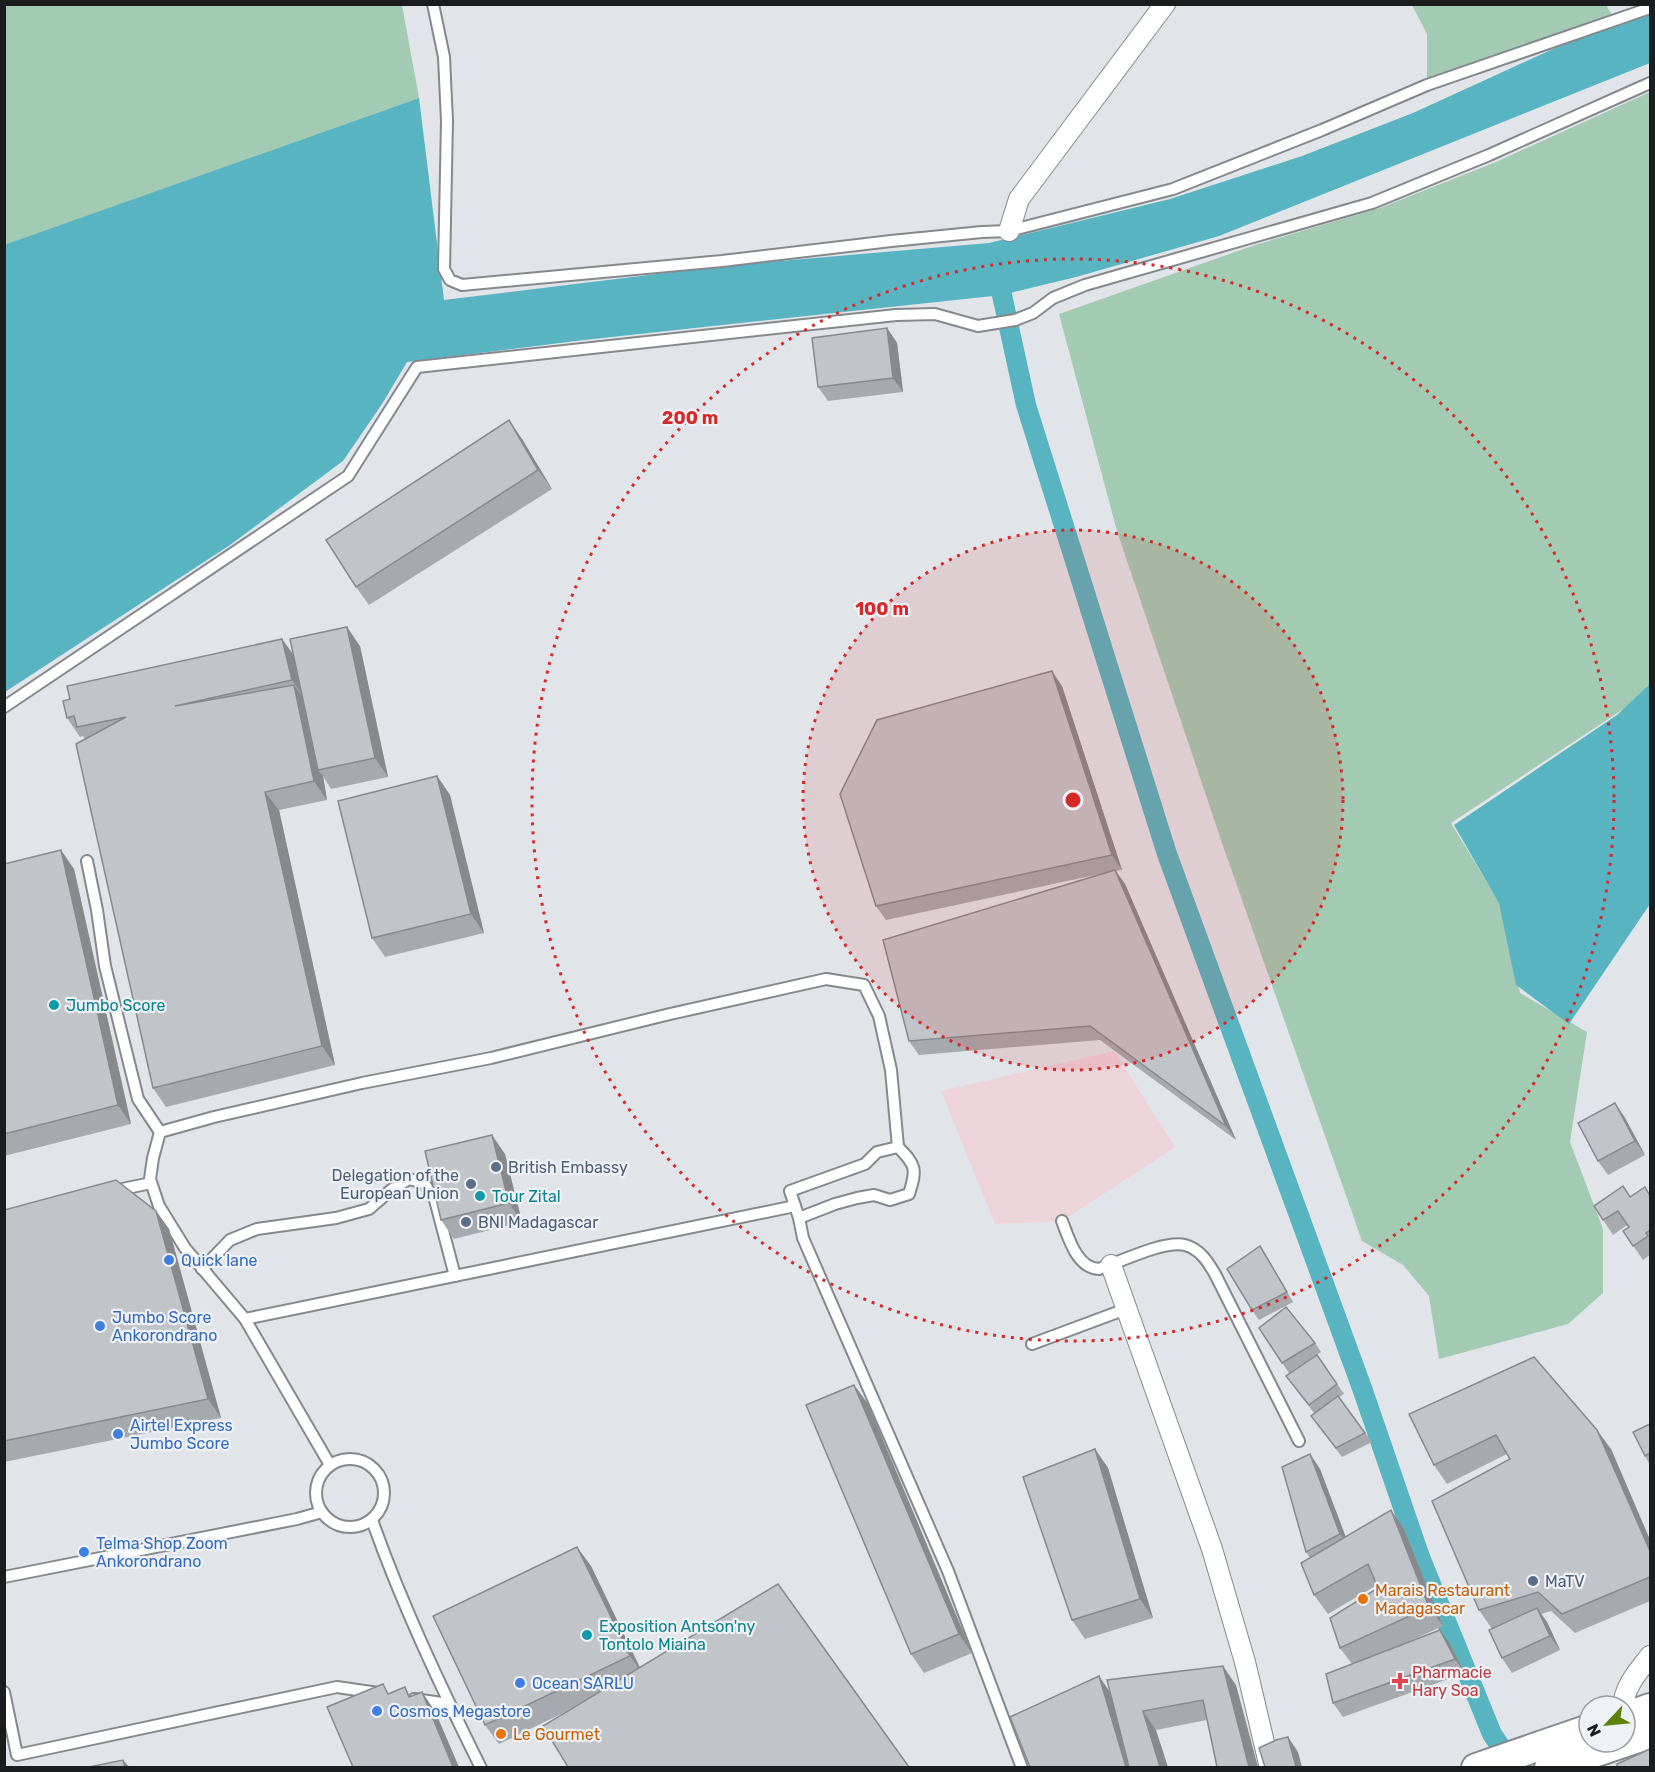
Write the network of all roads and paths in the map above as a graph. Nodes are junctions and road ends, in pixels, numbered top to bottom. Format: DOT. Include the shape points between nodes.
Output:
graph roads {
  1 [pos="434,4"];
  2 [pos="1165,4"];
  3 [pos="1650,8"];
  4 [pos="1650,82"];
  5 [pos="1009,231"];
  6 [pos="4,707"];
  7 [pos="87,861"];
  8 [pos="160,1132"];
  9 [pos="898,1147"];
  10 [pos="151,1183"];
  11 [pos="107,1192"];
  12 [pos="795,1206"];
  13 [pos="799,1218"];
  14 [pos="1062,1221"];
  15 [pos="1111,1265"];
  16 [pos="202,1269"];
  17 [pos="455,1276"];
  18 [pos="1126,1309"];
  19 [pos="245,1319"];
  20 [pos="1032,1344"];
  21 [pos="1299,1441"];
  22 [pos="330,1465"];
  23 [pos="322,1512"];
  24 [pos="372,1520"];
  25 [pos="4,1577"];
  26 [pos="1650,1656"];
  27 [pos="4,1692"];
  28 [pos="1625,1694"];
  29 [pos="449,1704"];
  30 [pos="1577,1733"];
  31 [pos="1650,1734"];
  32 [pos="1496,1761"];
  33 [pos="481,1767"];
  34 [pos="1022,1767"];
  35 [pos="1270,1767"];
  36 [pos="1549,1767"];
  1 -- 5 [label="lane" via="444,57 447,111 444,269 450,280 462,285"];
  2 -- 5 [label="street" via="1019,199"];
  3 -- 5 [label="lane" via="1427,85 1173,189"];
  4 -- 6 [label="lane" via="1489,155 1371,202 1085,285 1015,320 978,326 935,314 896,315 417,368 348,476"];
  7 -- 8 [label="lane" via="105,966 138,1100"];
  8 -- 9 [label="lane" via="826,979 864,985 879,1016 891,1070"];
  8 -- 10 [label="lane"];
  9 -- 12 [label="lane" via="878,1152 865,1164 790,1191"];
  9 -- 13 [label="lane" via="912,1161 914,1178 909,1194 890,1200 874,1196 857,1198"];
  10 -- 11 [label="lane"];
  10 -- 16 [label="lane" via="159,1206"];
  12 -- 13 [label="lane"];
  12 -- 17 [label="lane"];
  13 -- 34 [label="lane" via="803,1238 948,1571"];
  14 -- 15 [label="lane" via="1086,1265 1099,1269"];
  15 -- 18 [label="street"];
  15 -- 21 [label="lane" via="1159,1247 1185,1245 1196,1250 1215,1274"];
  16 -- 17 [label="lane" via="230,1240 257,1229 336,1218 369,1209 409,1179 424,1183 435,1200"];
  16 -- 19 [label="lane"];
  17 -- 19 [label="lane"];
  18 -- 20 [label="lane"];
  18 -- 35 [label="street" via="1212,1549"];
  19 -- 22 [label="lane"];
  22 -- 23 [label="lane" via="316,1492"];
  22 -- 24 [label="lane" via="358,1459 374,1468 385,1495"];
  23 -- 24 [label="lane" via="345,1527 359,1527"];
  23 -- 25 [label="lane"];
  24 -- 29 [label="lane"];
  26 -- 28 [label="street"];
  27 -- 29 [label="lane" via="17,1755 337,1687"];
  29 -- 33 [label="lane"];
  30 -- 32 [label="main road"];
  31 -- 36 [label="main road"];
}
